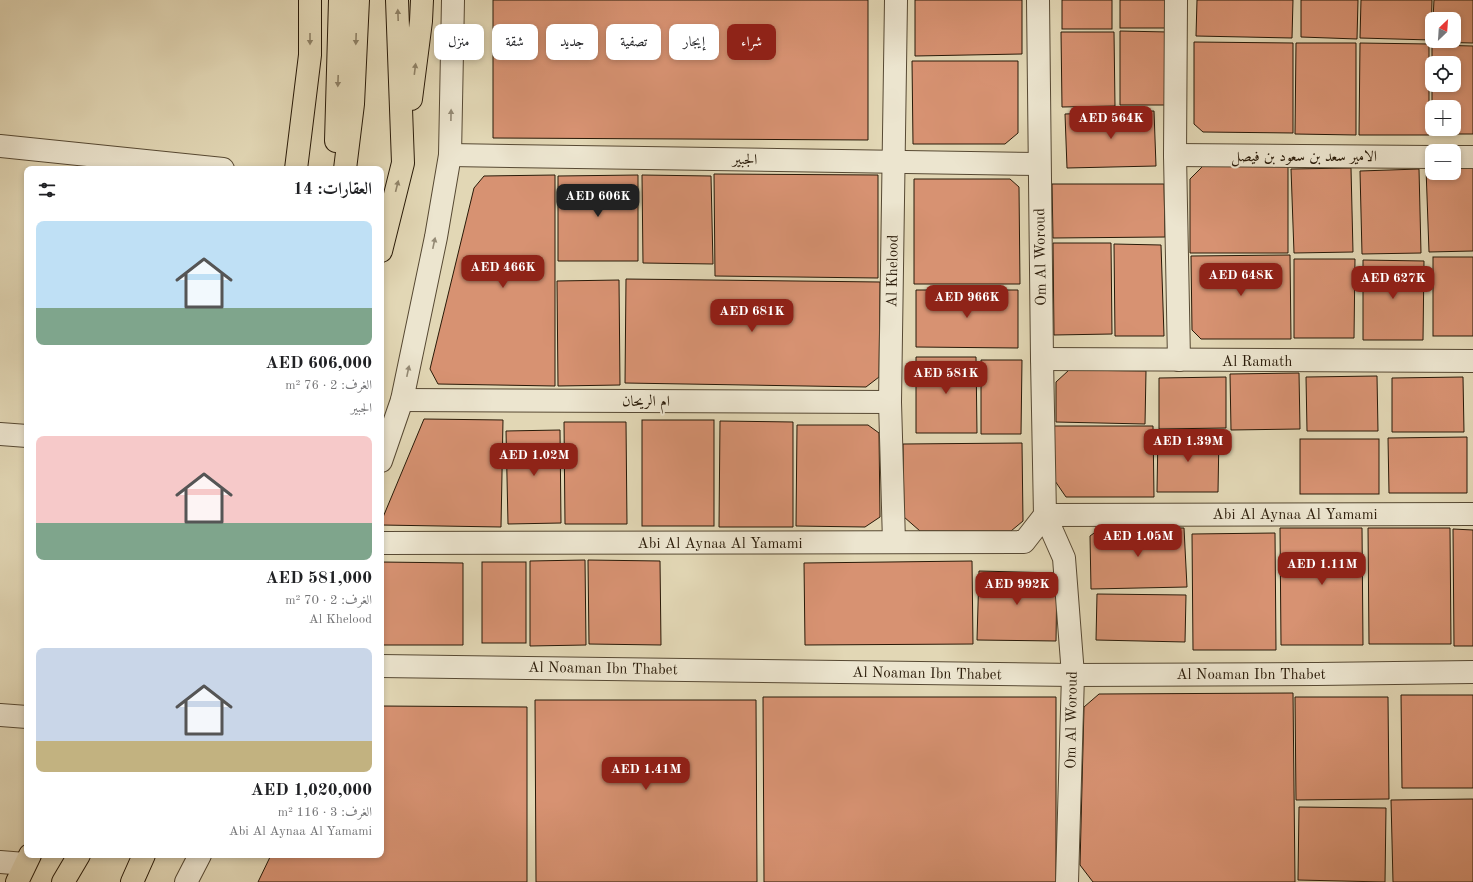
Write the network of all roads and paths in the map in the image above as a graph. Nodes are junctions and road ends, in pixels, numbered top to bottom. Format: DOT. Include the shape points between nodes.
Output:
graph roads {
  1 [pos="310,0"];
  2 [pos="340,0"];
  3 [pos="358,0"];
  4 [pos="397,0"];
  5 [pos="422,0"];
  6 [pos="454,0"];
  7 [pos="896,0"];
  8 [pos="1038,0"];
  9 [pos="1176,0"];
  10 [pos="0,146"];
  11 [pos="450,154"];
  12 [pos="1175,155"];
  13 [pos="1425,157"];
  14 [pos="1461,157"];
  15 [pos="1473,157"];
  16 [pos="893,161"];
  17 [pos="403,164"];
  18 [pos="1039,164"];
  19 [pos="194,166"];
  20 [pos="296,166"];
  21 [pos="336,166"];
  22 [pos="345,166"];
  23 [pos="384,239"];
  24 [pos="1042,359"];
  25 [pos="1179,360"];
  26 [pos="1473,361"];
  27 [pos="402,400"];
  28 [pos="890,402"];
  29 [pos="0,434"];
  30 [pos="24,436"];
  31 [pos="384,453"];
  32 [pos="1473,514"];
  33 [pos="1045,515"];
  34 [pos="894,542"];
  35 [pos="384,543"];
  36 [pos="384,666"];
  37 [pos="1473,672"];
  38 [pos="1073,674"];
  39 [pos="0,715"];
  40 [pos="24,717"];
  41 [pos="77,858"];
  42 [pos="85,858"];
  43 [pos="143,858"];
  44 [pos="198,858"];
  45 [pos="0,862"];
  46 [pos="24,867"];
  47 [pos="63,882"];
  48 [pos="75,882"];
  49 [pos="132,882"];
  50 [pos="186,882"];
  51 [pos="1067,882"];
  1 -- 20 [label="main road, one-way" via="310,55"];
  2 -- 21 [label="main road, one-way"];
  3 -- 22 [label="main road, one-way" via="353,104"];
  17 -- 4 [label="main road, one-way"];
  17 -- 5 [label="main road, one-way"];
  11 -- 6 [label="street, one-way"];
  7 -- 16 [label="street, Al Khelood"];
  8 -- 18 [label="street, Om Al Woroud"];
  9 -- 12 [label="street"];
  10 -- 19 [label="street"];
  11 -- 16 [label="street, الجبير"];
  27 -- 11 [label="street, one-way" via="436,237"];
  12 -- 13 [label="street, الامير سعد بن سعود بن فيصل"];
  12 -- 25 [label="street"];
  14 -- 15 [label="street"];
  16 -- 18 [label="street, الجبير"];
  16 -- 28 [label="street, Al Khelood"];
  23 -- 17 [label="main road, one-way"];
  18 -- 24 [label="street, Om Al Woroud"];
  24 -- 25 [label="street, Al Ramath"];
  24 -- 33 [label="street, Om Al Woroud"];
  25 -- 26 [label="street, Al Ramath"];
  27 -- 28 [label="street, ام الريحان"];
  27 -- 31 [label="street"];
  28 -- 34 [label="street, Al Khelood"];
  29 -- 30 [label="street"];
  32 -- 33 [label="street, Abi Al Aynaa Al Yamami"];
  33 -- 34 [label="street, Abi Al Aynaa Al Yamami" via="1024,542"];
  33 -- 38 [label="street, Om Al Woroud" via="1064,558"];
  34 -- 35 [label="street, Abi Al Aynaa Al Yamami"];
  36 -- 38 [label="street, Al Noaman Ibn Thabet"];
  37 -- 38 [label="street, Al Noaman Ibn Thabet"];
  38 -- 51 [label="street, Om Al Woroud"];
  39 -- 40 [label="street"];
  41 -- 47 [label="main road"];
  42 -- 48 [label="main road"];
  43 -- 49 [label="main road"];
  44 -- 50 [label="street"];
  45 -- 46 [label="street"];
}
